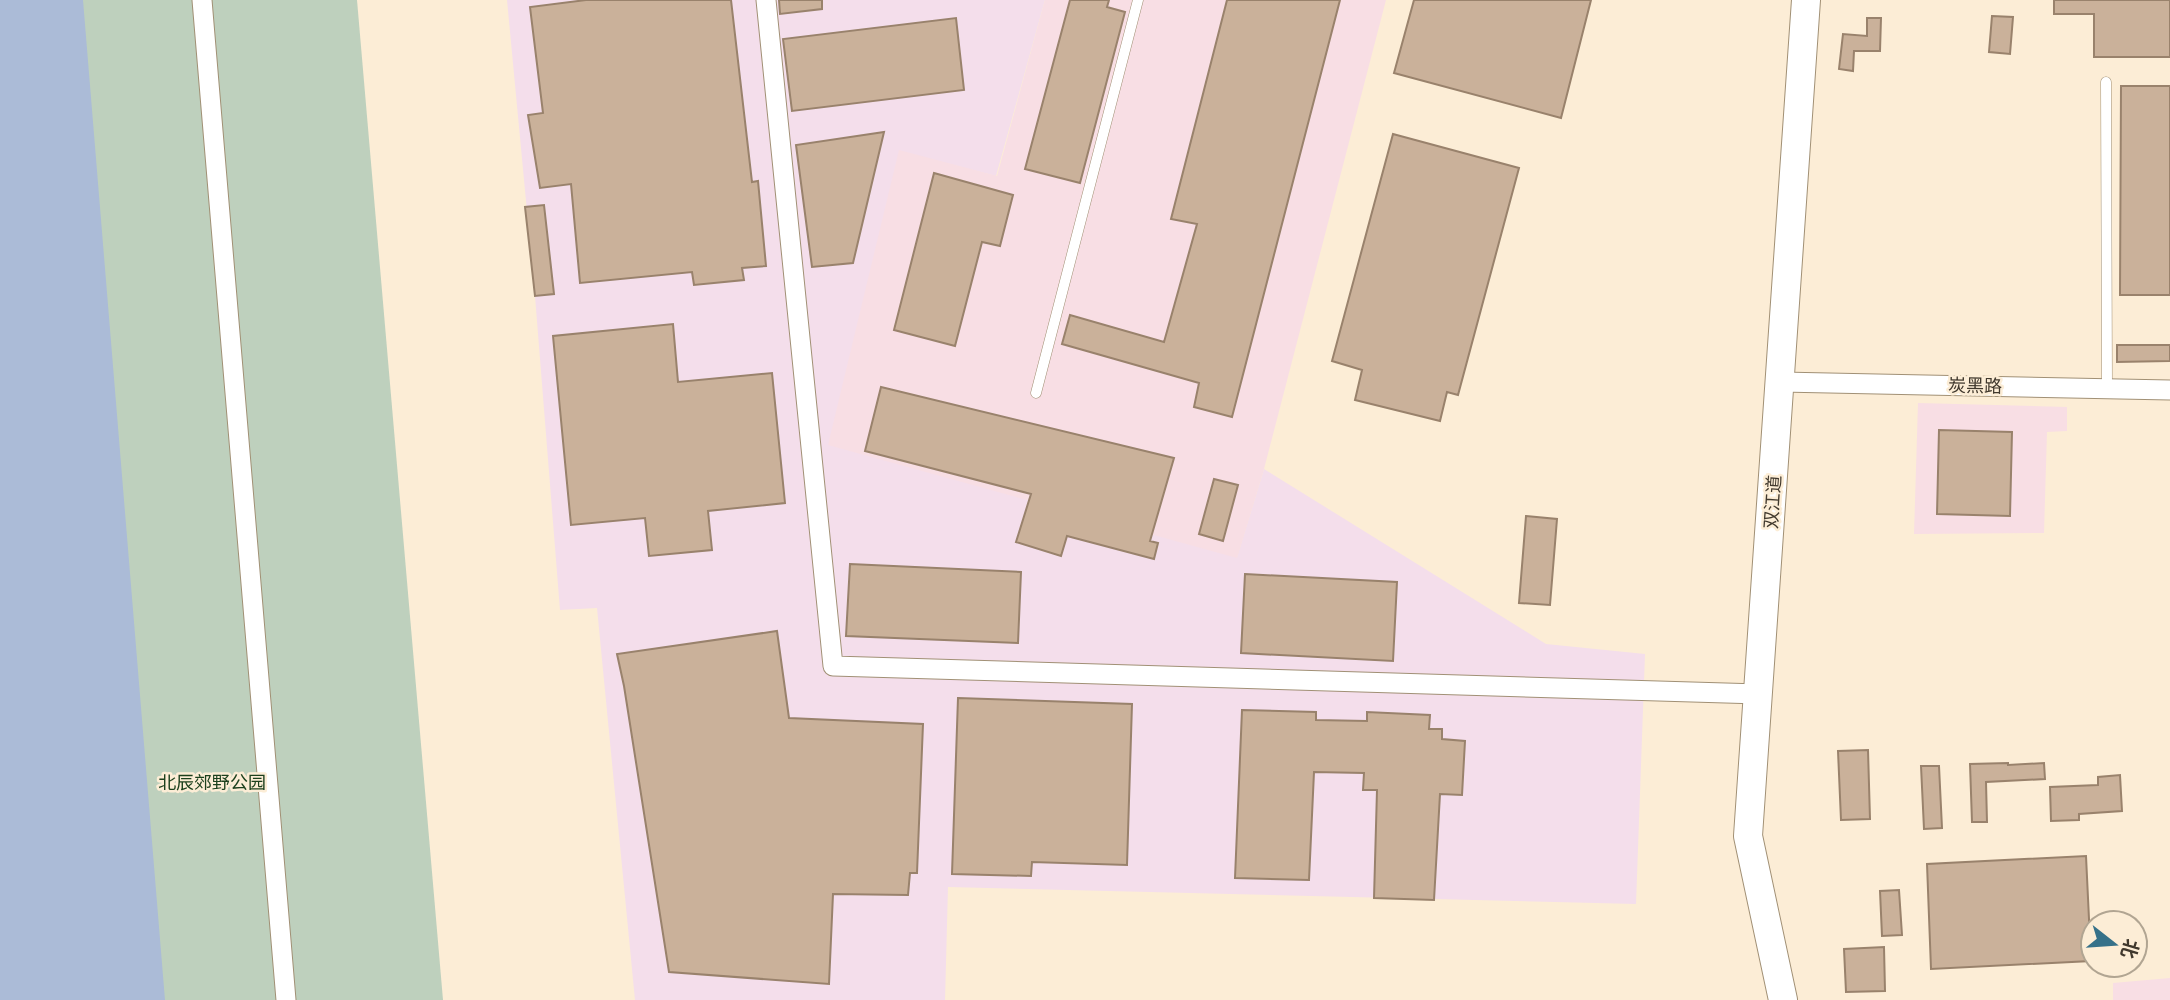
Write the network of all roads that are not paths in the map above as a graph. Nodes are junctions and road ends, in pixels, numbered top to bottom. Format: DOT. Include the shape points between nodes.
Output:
graph roads {
  1 [pos="202,0"];
  2 [pos="766,0"];
  3 [pos="1138,0"];
  4 [pos="1806,0"];
  5 [pos="2106,82"];
  6 [pos="1781,382"];
  7 [pos="2107,388"];
  8 [pos="2170,390"];
  9 [pos="1036,393"];
  10 [pos="1759,694"];
  11 [pos="285,1000"];
  12 [pos="1783,1000"];
  1 -- 11 [label="street"];
  2 -- 10 [label="street" via="833,666"];
  3 -- 9 [label="lane"];
  4 -- 6 [label="main road, 双江道"];
  5 -- 7 [label="lane"];
  6 -- 7 [label="street, 炭黑路"];
  6 -- 10 [label="main road, 双江道"];
  7 -- 8 [label="street, 炭黑路"];
  10 -- 12 [label="main road, 双江道" via="1748,836"];
}
